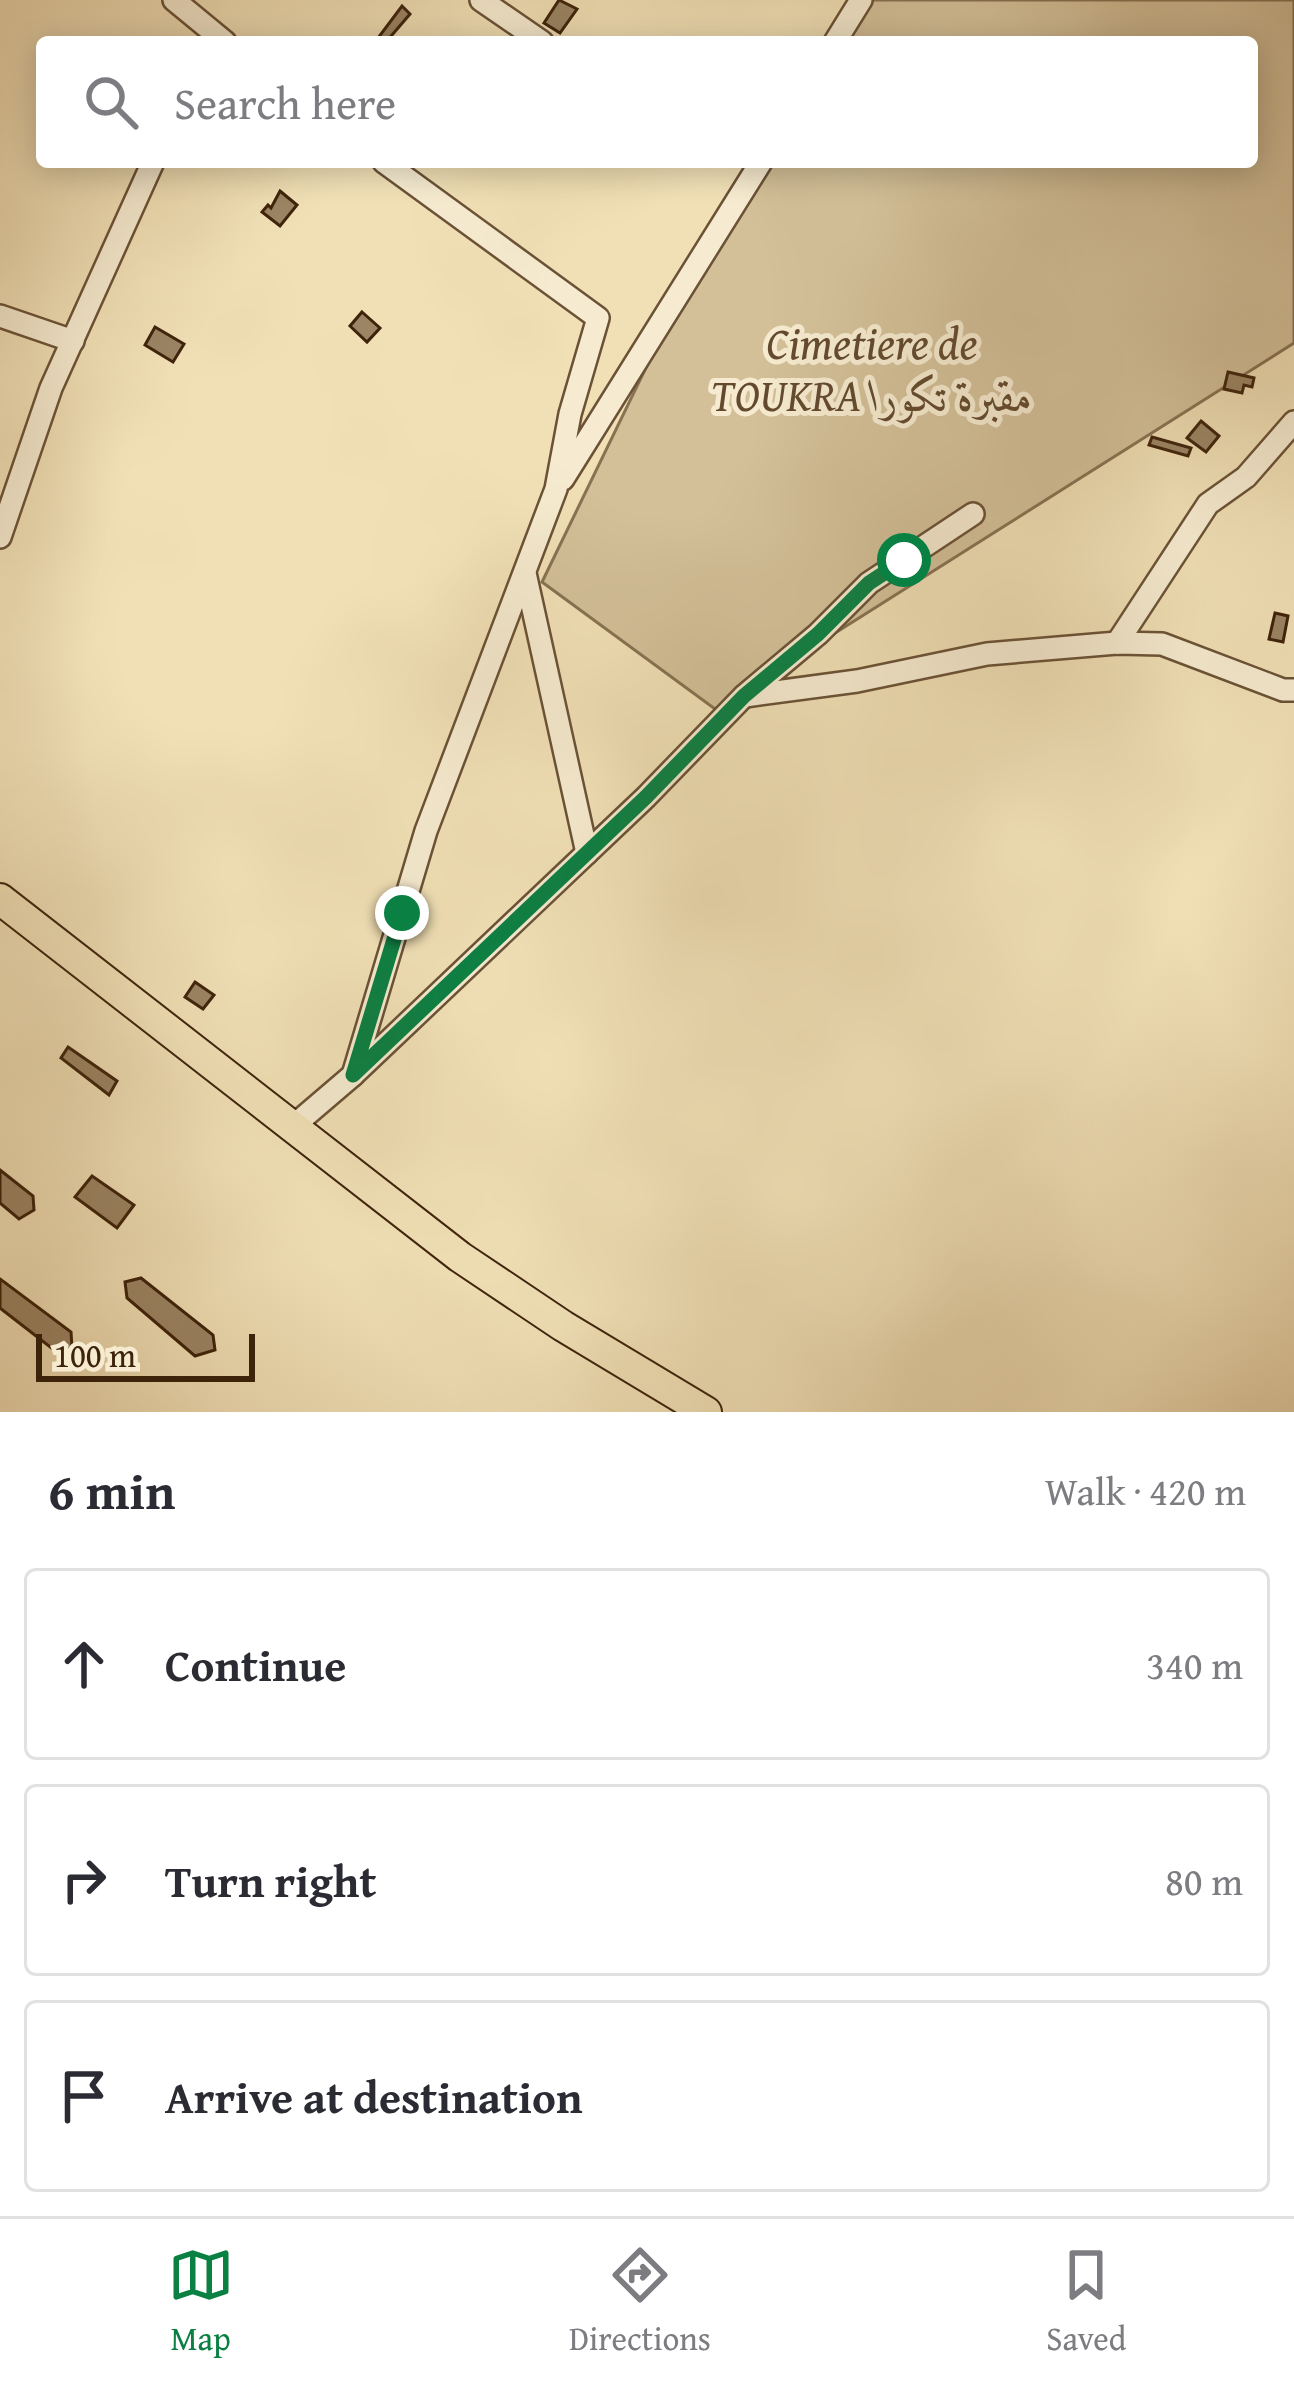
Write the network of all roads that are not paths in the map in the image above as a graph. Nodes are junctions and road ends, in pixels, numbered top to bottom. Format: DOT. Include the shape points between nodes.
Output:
graph roads {
  1 [pos="174,0"];
  2 [pos="481,0"];
  3 [pos="861,0"];
  4 [pos="213,36"];
  5 [pos="533,36"];
  6 [pos="839,36"];
  7 [pos="150,168"];
  8 [pos="392,168"];
  9 [pos="757,168"];
  10 [pos="0,316"];
  11 [pos="73,341"];
  12 [pos="1294,422"];
  13 [pos="556,490"];
  14 [pos="973,514"];
  15 [pos="0,537"];
  16 [pos="525,573"];
  17 [pos="1117,643"];
  18 [pos="1294,690"];
  19 [pos="744,696"];
  20 [pos="587,853"];
  21 [pos="5,913"];
  22 [pos="353,1075"];
  23 [pos="291,1128"];
  24 [pos="706,1412"];
  1 -- 4 [label="street"];
  2 -- 5 [label="street"];
  3 -- 6 [label="street"];
  7 -- 11 [label="street"];
  8 -- 13 [label="street" via="598,318"];
  9 -- 13 [label="street"];
  10 -- 11 [label="street"];
  11 -- 15 [label="street"];
  12 -- 17 [label="street" via="1246,477 1208,504"];
  13 -- 16 [label="street"];
  14 -- 19 [label="street" via="869,583"];
  16 -- 20 [label="street"];
  16 -- 22 [label="street" via="426,831"];
  17 -- 18 [label="street" via="1162,644"];
  17 -- 19 [label="street" via="987,654"];
  19 -- 20 [label="street"];
  20 -- 22 [label="street"];
  21 -- 23 [label="highway"];
  22 -- 23 [label="street"];
  23 -- 24 [label="highway" via="460,1257"];
}
